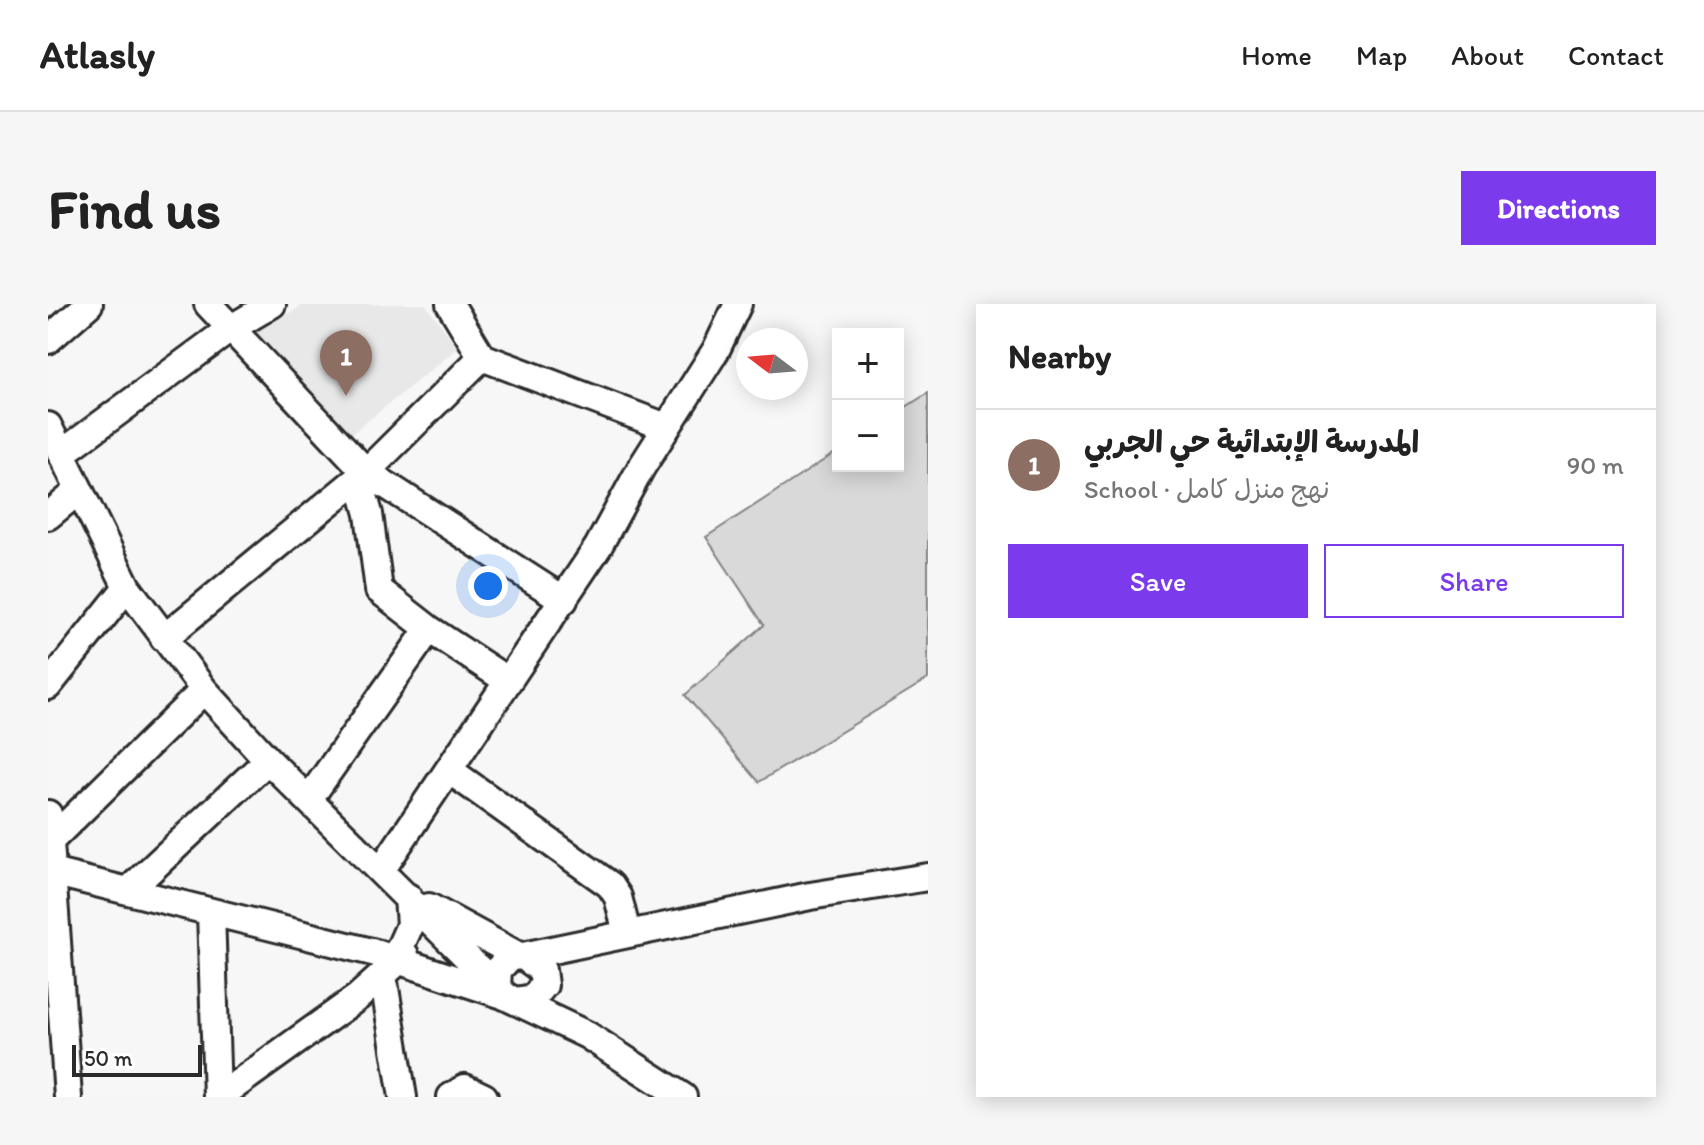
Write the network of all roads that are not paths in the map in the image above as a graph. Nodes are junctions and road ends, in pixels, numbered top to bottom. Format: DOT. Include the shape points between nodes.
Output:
graph roads {
  1 [pos="89,304"];
  2 [pos="208,304"];
  3 [pos="272,304"];
  4 [pos="450,304"];
  5 [pos="738,304"];
  6 [pos="230,329"];
  7 [pos="48,340"];
  8 [pos="482,357"];
  9 [pos="48,426"];
  10 [pos="666,427"];
  11 [pos="61,454"];
  12 [pos="362,475"];
  13 [pos="392,489"];
  14 [pos="77,492"];
  15 [pos="369,514"];
  16 [pos="48,516"];
  17 [pos="127,587"];
  18 [pos="564,600"];
  19 [pos="429,629"];
  20 [pos="164,638"];
  21 [pos="508,681"];
  22 [pos="48,686"];
  23 [pos="204,690"];
  24 [pos="268,760"];
  25 [pos="449,770"];
  26 [pos="309,799"];
  27 [pos="49,827"];
  28 [pos="382,869"];
  29 [pos="51,872"];
  30 [pos="928,877"];
  31 [pos="128,891"];
  32 [pos="405,893"];
  33 [pos="211,912"];
  34 [pos="627,933"];
  35 [pos="590,941"];
  36 [pos="517,956"];
  37 [pos="465,958"];
  38 [pos="393,960"];
  39 [pos="545,980"];
  40 [pos="506,995"];
  41 [pos="587,1035"];
  42 [pos="57,1066"];
  43 [pos="68,1097"];
  44 [pos="218,1097"];
  45 [pos="403,1097"];
  46 [pos="451,1097"];
  47 [pos="484,1097"];
  48 [pos="683,1097"];
  1 -- 7 [label="street"];
  2 -- 6 [label="street"];
  3 -- 6 [label="street"];
  4 -- 8 [label="street"];
  5 -- 10 [label="street" via="716,350"];
  6 -- 11 [label="street"];
  6 -- 12 [label="street"];
  8 -- 10 [label="street"];
  8 -- 12 [label="street"];
  9 -- 11 [label="street"];
  10 -- 18 [label="street"];
  11 -- 14 [label="street"];
  12 -- 13 [label="street"];
  12 -- 15 [label="street"];
  12 -- 20 [label="street"];
  13 -- 15 [label="street"];
  13 -- 18 [label="street"];
  14 -- 16 [label="street"];
  14 -- 17 [label="street"];
  15 -- 19 [label="street" via="379,590"];
  17 -- 20 [label="street"];
  17 -- 22 [label="street"];
  18 -- 21 [label="street"];
  19 -- 21 [label="street"];
  19 -- 26 [label="street"];
  20 -- 23 [label="street"];
  21 -- 25 [label="street"];
  23 -- 24 [label="street"];
  23 -- 27 [label="street"];
  24 -- 26 [label="street"];
  24 -- 31 [label="street"];
  25 -- 28 [label="street"];
  25 -- 34 [label="street" via="610,885"];
  26 -- 28 [label="street"];
  27 -- 29 [label="street"];
  28 -- 32 [label="street"];
  29 -- 31 [label="street"];
  29 -- 42 [label="street"];
  30 -- 34 [label="street"];
  31 -- 33 [label="street"];
  32 -- 36 [label="street"];
  32 -- 37 [label="street"];
  32 -- 38 [label="street" via="410,925"];
  33 -- 38 [label="street"];
  33 -- 44 [label="street"];
  34 -- 35 [label="street"];
  35 -- 36 [label="street"];
  35 -- 39 [label="street"];
  36 -- 37 [label="street"];
  36 -- 39 [label="street" via="534,960"];
  36 -- 40 [label="street" via="498,969"];
  37 -- 38 [label="street"];
  37 -- 40 [label="street"];
  38 -- 40 [label="street"];
  38 -- 44 [label="street"];
  38 -- 45 [label="street"];
  39 -- 40 [label="street" via="533,998"];
  39 -- 41 [label="street"];
  40 -- 41 [label="street"];
  41 -- 48 [label="street"];
  42 -- 43 [label="street"];
  46 -- 47 [label="street" via="465,1088"];
}
